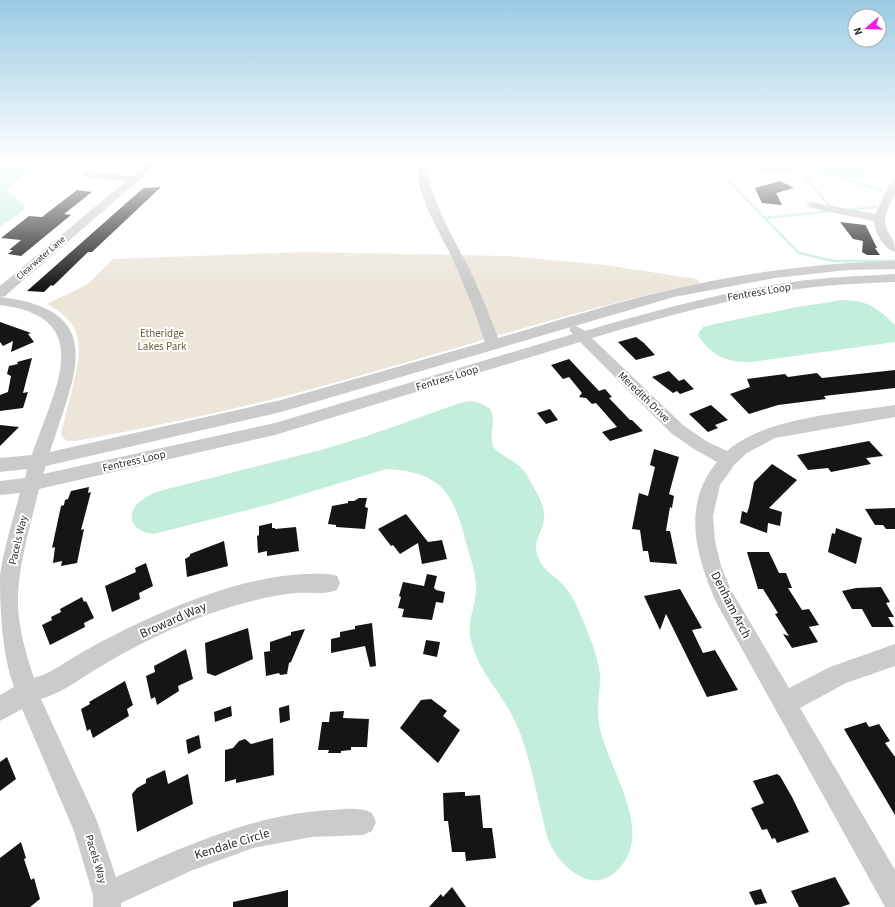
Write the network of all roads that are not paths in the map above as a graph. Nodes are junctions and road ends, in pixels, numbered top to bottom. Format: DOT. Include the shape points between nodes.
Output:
graph roads {
  1 [pos="106,203"];
  2 [pos="432,203"];
  3 [pos="890,204"];
  4 [pos="811,205"];
  5 [pos="878,218"];
  6 [pos="895,248"];
  7 [pos="895,265"];
  8 [pos="895,278"];
  9 [pos="0,293"];
  10 [pos="0,301"];
  11 [pos="569,323"];
  12 [pos="582,337"];
  13 [pos="493,344"];
  14 [pos="895,411"];
  15 [pos="727,459"];
  16 [pos="38,461"];
  17 [pos="0,465"];
  18 [pos="31,484"];
  19 [pos="0,488"];
  20 [pos="330,583"];
  21 [pos="895,655"];
  22 [pos="26,692"];
  23 [pos="785,704"];
  24 [pos="0,709"];
  25 [pos="363,822"];
  26 [pos="895,897"];
  27 [pos="107,901"];
  1 -- 9 [label="street, Clearwater Lane"];
  2 -- 13 [label="street" via="466,274"];
  3 -- 5 [label="street"];
  4 -- 5 [label="street"];
  5 -- 6 [label="street" via="884,235"];
  7 -- 11 [label="street, Fentress Loop" via="847,266 723,283 672,293"];
  8 -- 12 [label="street, Fentress Loop" via="848,280 757,292 646,317"];
  10 -- 16 [label="street, Pacels Way" via="22,304 48,316 66,335 69,347 68,368"];
  11 -- 12 [label="street, Meredith Drive"];
  11 -- 13 [label="street, Fentress Loop"];
  12 -- 15 [label="street, Meredith Drive" via="677,429"];
  12 -- 18 [label="street, Fentress Loop" via="275,429"];
  13 -- 16 [label="street, Fentress Loop" via="281,406"];
  14 -- 15 [label="street, Denham Arch" via="792,427 771,433 746,444"];
  15 -- 23 [label="street, Denham Arch" via="712,484 704,511 704,534 709,560 724,597"];
  16 -- 17 [label="street, Fentress Loop"];
  16 -- 18 [label="street, Pacels Way"];
  18 -- 19 [label="street, Fentress Loop"];
  18 -- 22 [label="street, Pacels Way" via="10,573 8,596 8,622"];
  20 -- 22 [label="street, Broward Way" via="294,584 258,590 209,604 97,656 53,684"];
  21 -- 23 [label="street" via="843,672"];
  22 -- 24 [label="street, Broward Way"];
  22 -- 27 [label="street, Pacels Way" via="85,825"];
  23 -- 26 [label="street, Denham Arch"];
  25 -- 27 [label="street, Kendale Circle" via="312,824 253,835 189,858"];
}
